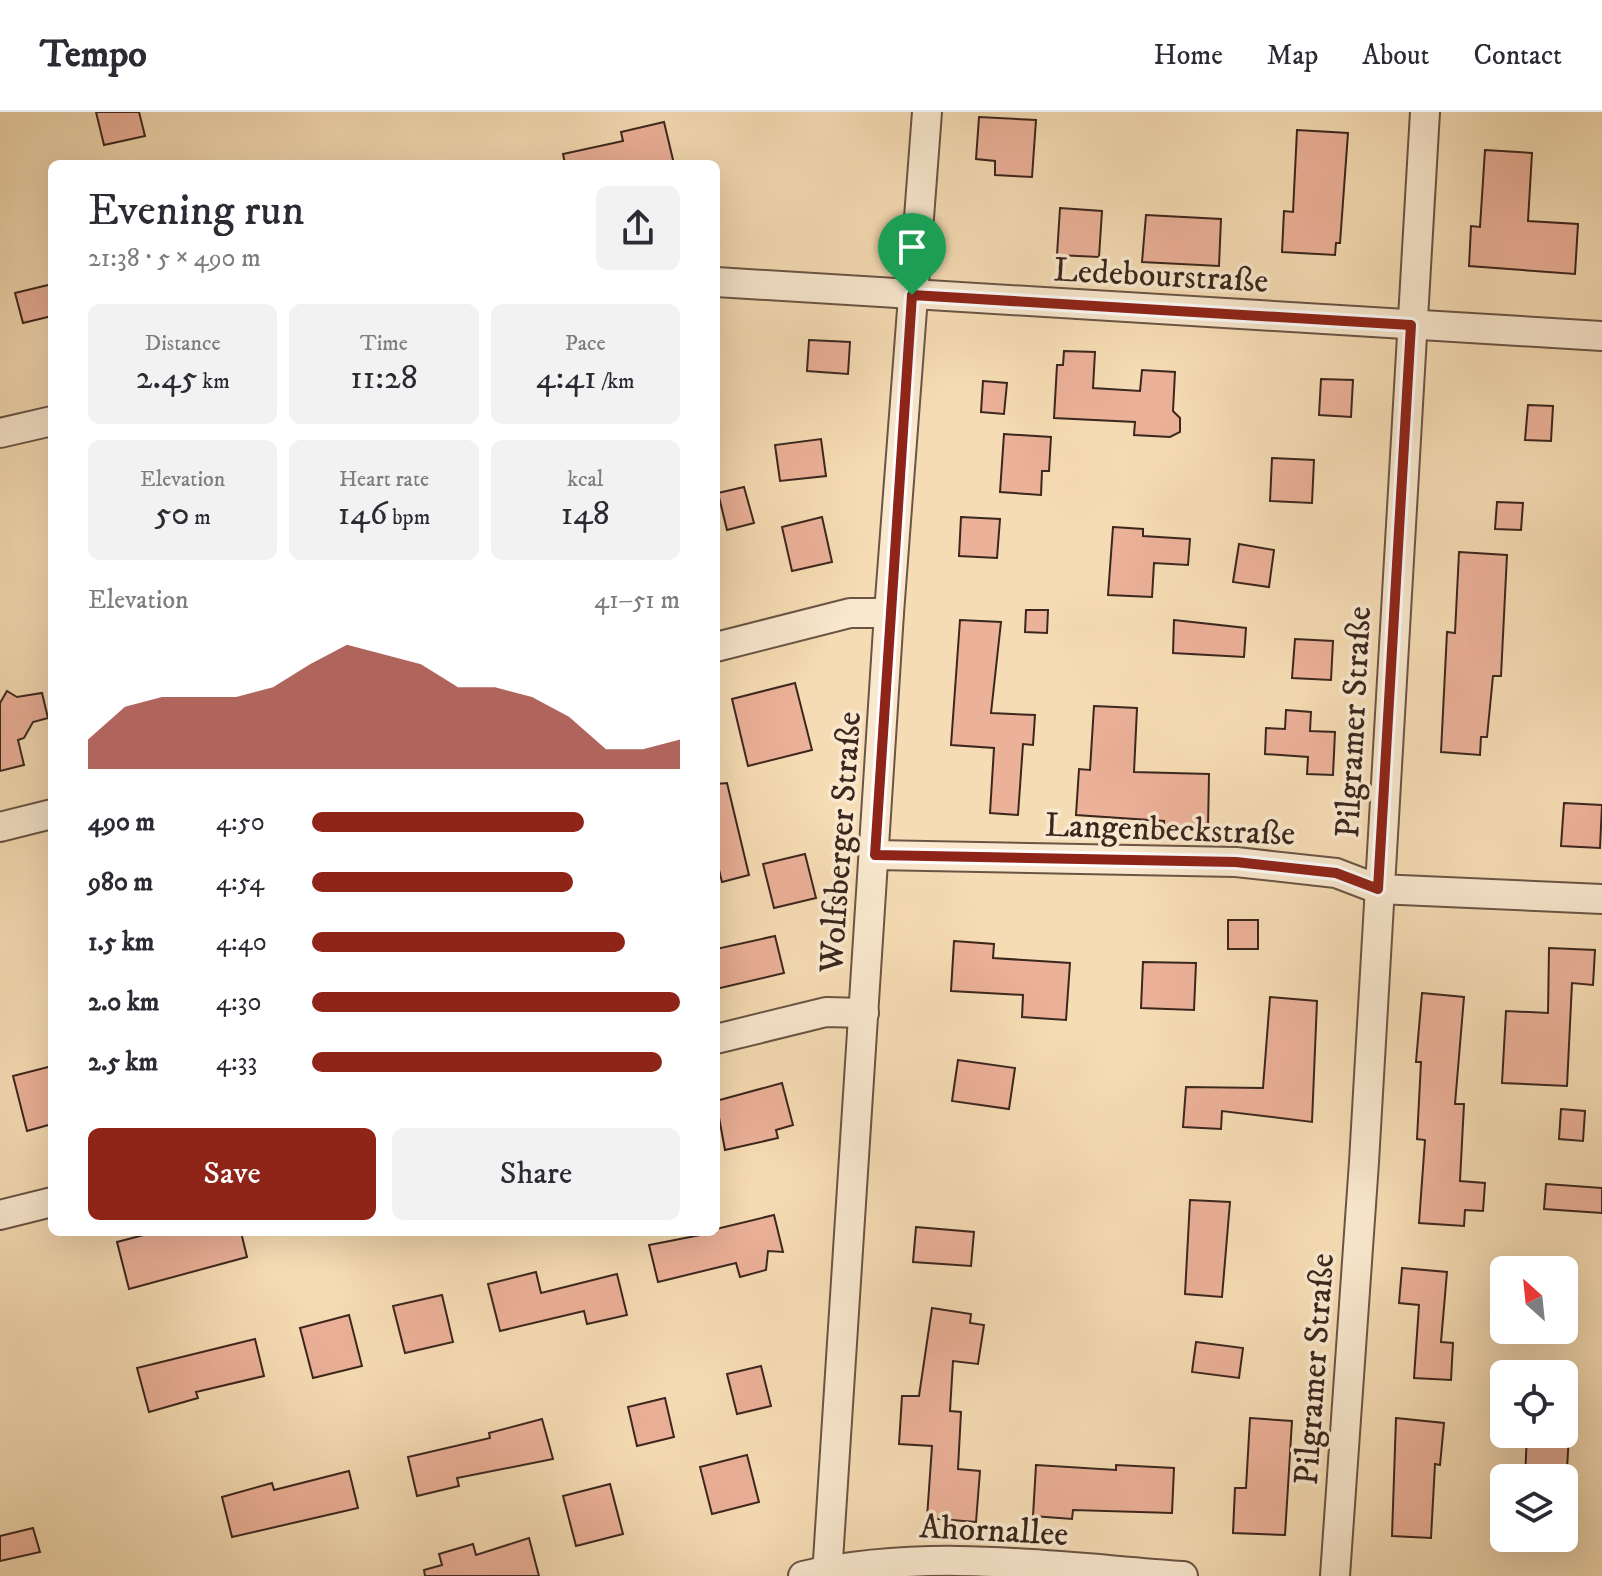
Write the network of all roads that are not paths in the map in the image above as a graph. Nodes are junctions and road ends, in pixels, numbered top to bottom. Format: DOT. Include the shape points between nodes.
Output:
graph roads {
  1 [pos="927,112"];
  2 [pos="1425,112"];
  3 [pos="720,282"];
  4 [pos="912,295"];
  5 [pos="1411,325"];
  6 [pos="1602,336"];
  7 [pos="48,422"];
  8 [pos="0,433"];
  9 [pos="889,613"];
  10 [pos="720,646"];
  11 [pos="48,815"];
  12 [pos="0,827"];
  13 [pos="875,855"];
  14 [pos="1378,889"];
  15 [pos="1602,899"];
  16 [pos="864,1013"];
  17 [pos="720,1038"];
  18 [pos="48,1203"];
  19 [pos="0,1215"];
  20 [pos="819,1574"];
  21 [pos="1183,1576"];
  22 [pos="1335,1576"];
  1 -- 4 [label="street, Wolfsberger Straße"];
  2 -- 5 [label="street, Pilgramer Straße"];
  3 -- 4 [label="street, Ledebourstraße"];
  4 -- 5 [label="street, Ledebourstraße"];
  4 -- 9 [label="street, Wolfsberger Straße"];
  5 -- 6 [label="street, Ledebourstraße"];
  5 -- 14 [label="street, Pilgramer Straße"];
  7 -- 8 [label="street"];
  9 -- 10 [label="street" via="850,613"];
  9 -- 13 [label="street, Wolfsberger Straße"];
  11 -- 12 [label="street"];
  13 -- 14 [label="street, Langenbeckstraße" via="1236,862 1336,873"];
  13 -- 16 [label="street, Wolfsberger Straße"];
  14 -- 15 [label="street, Langenbeckstraße"];
  14 -- 22 [label="street, Pilgramer Straße"];
  16 -- 17 [label="street" via="826,1012"];
  16 -- 20 [label="street, Wolfsberger Straße"];
  18 -- 19 [label="street"];
  20 -- 21 [label="street, Ahornallee" via="874,1562 939,1559"];
}
